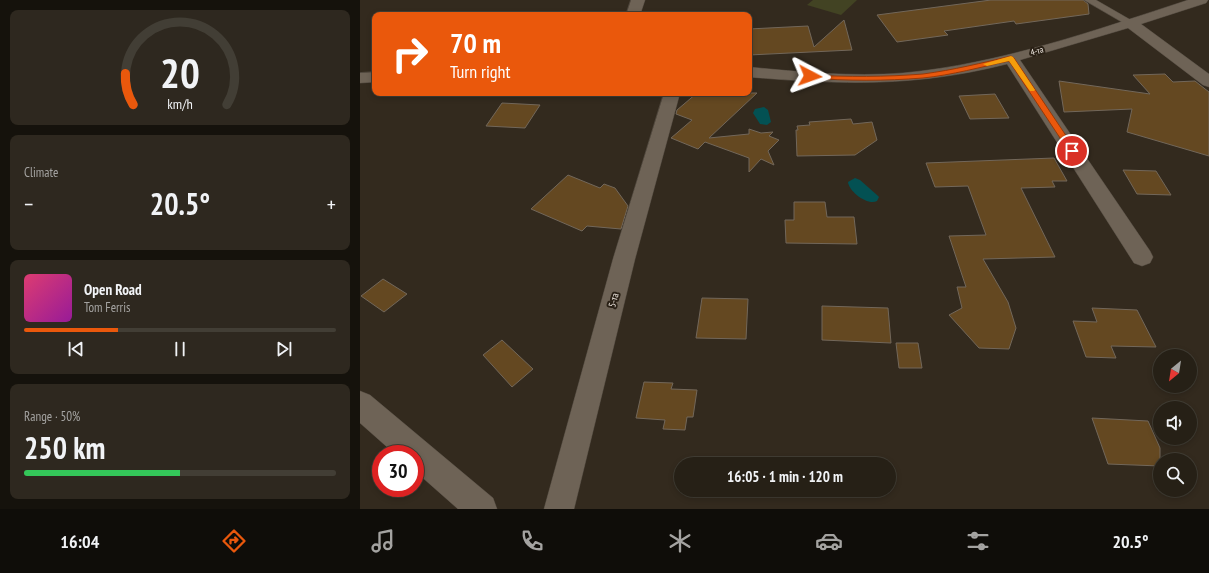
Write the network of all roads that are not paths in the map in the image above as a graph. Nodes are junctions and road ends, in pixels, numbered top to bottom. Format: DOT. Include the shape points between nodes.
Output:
graph roads {
  1 [pos="638,0"];
  2 [pos="1089,0"];
  3 [pos="1201,0"];
  4 [pos="634,12"];
  5 [pos="1131,23"];
  6 [pos="1011,58"];
  7 [pos="752,72"];
  8 [pos="372,77"];
  9 [pos="360,78"];
  10 [pos="1209,82"];
  11 [pos="671,96"];
  12 [pos="1142,257"];
  13 [pos="360,405"];
  14 [pos="482,509"];
  15 [pos="559,509"];
  1 -- 4 [label="street"];
  2 -- 5 [label="lane"];
  3 -- 5 [label="street, 4-та"];
  5 -- 6 [label="street, 4-та"];
  5 -- 10 [label="street"];
  6 -- 7 [label="street, 4-та" via="923,76 839,78"];
  6 -- 12 [label="street"];
  8 -- 9 [label="street"];
  11 -- 15 [label="street, 5-та" via="624,260"];
  13 -- 14 [label="street"];
}
